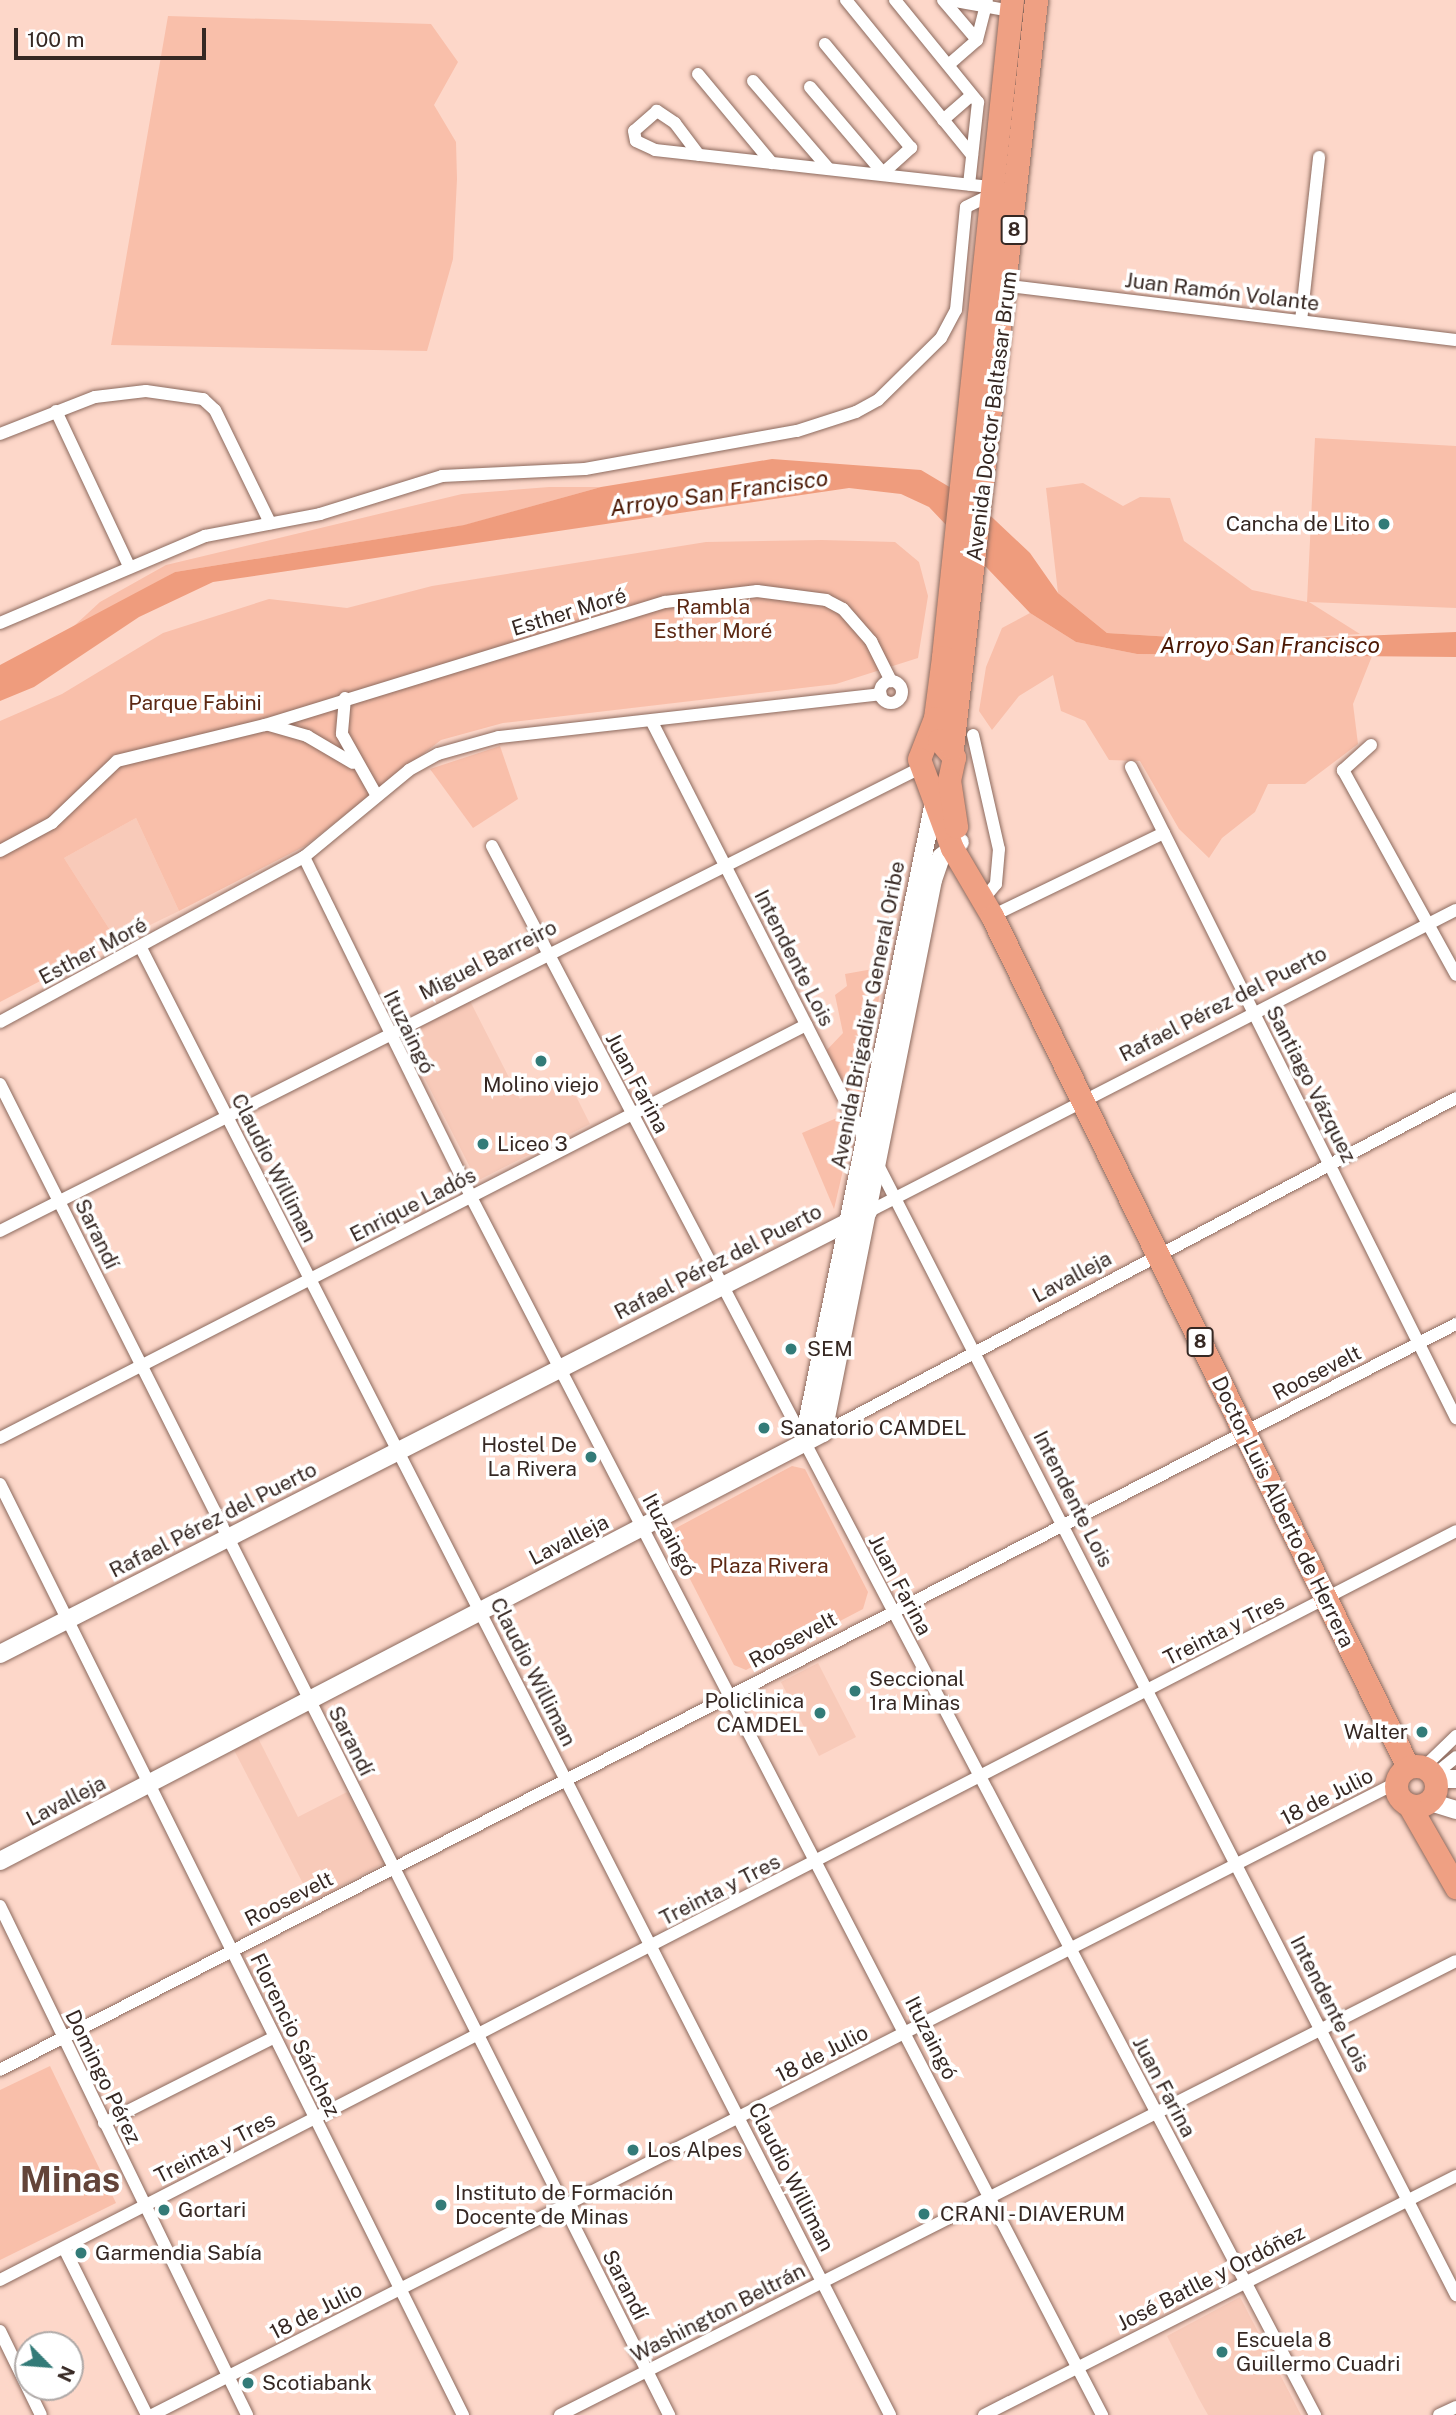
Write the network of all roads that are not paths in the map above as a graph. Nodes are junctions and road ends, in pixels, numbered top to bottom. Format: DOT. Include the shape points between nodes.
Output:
graph roads {
  1 [pos="846,0"];
  2 [pos="895,0"];
  3 [pos="943,0"];
  4 [pos="950,0"];
  5 [pos="1036,0"];
  6 [pos="987,3"];
  7 [pos="1012,5"];
  8 [pos="980,40"];
  9 [pos="825,44"];
  10 [pos="948,65"];
  11 [pos="698,74"];
  12 [pos="753,81"];
  13 [pos="810,87"];
  14 [pos="975,98"];
  15 [pos="943,120"];
  16 [pos="699,155"];
  17 [pos="972,155"];
  18 [pos="1319,157"];
  19 [pos="772,163"];
  20 [pos="829,169"];
  21 [pos="883,174"];
  22 [pos="984,189"];
  23 [pos="983,284"];
  24 [pos="1008,285"];
  25 [pos="1301,321"];
  26 [pos="1456,340"];
  27 [pos="56,411"];
  28 [pos="0,434"];
  29 [pos="270,523"];
  30 [pos="128,564"];
  31 [pos="0,623"];
  32 [pos="953,660"];
  33 [pos="891,681"];
  34 [pos="881,694"];
  35 [pos="345,698"];
  36 [pos="652,722"];
  37 [pos="265,724"];
  38 [pos="972,735"];
  39 [pos="926,743"];
  40 [pos="1371,745"];
  41 [pos="952,757"];
  42 [pos="354,763"];
  43 [pos="1131,767"];
  44 [pos="924,769"];
  45 [pos="377,796"];
  46 [pos="934,802"];
  47 [pos="1164,833"];
  48 [pos="956,845"];
  49 [pos="492,846"];
  50 [pos="0,851"];
  51 [pos="304,857"];
  52 [pos="723,862"];
  53 [pos="989,906"];
  54 [pos="1456,910"];
  55 [pos="917,921"];
  56 [pos="1428,925"];
  57 [pos="141,948"];
  58 [pos="547,952"];
  59 [pos="1456,975"];
  60 [pos="1254,1013"];
  61 [pos="0,1022"];
  62 [pos="806,1025"];
  63 [pos="388,1033"];
  64 [pos="0,1084"];
  65 [pos="1456,1098"];
  66 [pos="1082,1101"];
  67 [pos="632,1115"];
  68 [pos="225,1116"];
  69 [pos="866,1142"];
  70 [pos="877,1164"];
  71 [pos="1329,1164"];
  72 [pos="471,1197"];
  73 [pos="895,1197"];
  74 [pos="59,1201"];
  75 [pos="868,1212"];
  76 [pos="850,1221"];
  77 [pos="0,1231"];
  78 [pos="1159,1257"];
  79 [pos="310,1279"];
  80 [pos="722,1287"];
  81 [pos="1456,1324"];
  82 [pos="1420,1343"];
  83 [pos="977,1352"];
  84 [pos="141,1365"];
  85 [pos="559,1367"];
  86 [pos="1456,1418"];
  87 [pos="1244,1432"];
  88 [pos="823,1433"];
  89 [pos="0,1438"];
  90 [pos="803,1443"];
  91 [pos="399,1451"];
  92 [pos="0,1484"];
  93 [pos="1065,1526"];
  94 [pos="643,1527"];
  95 [pos="1456,1531"];
  96 [pos="228,1538"];
  97 [pos="1326,1600"];
  98 [pos="890,1609"];
  99 [pos="480,1611"];
  100 [pos="68,1620"];
  101 [pos="0,1654"];
  102 [pos="1148,1691"];
  103 [pos="731,1695"];
  104 [pos="309,1700"];
  105 [pos="1456,1736"];
  106 [pos="1456,1757"];
  107 [pos="1426,1775"];
  108 [pos="979,1777"];
  109 [pos="566,1779"];
  110 [pos="149,1783"];
  111 [pos="1422,1803"];
  112 [pos="1456,1810"];
  113 [pos="0,1861"];
  114 [pos="816,1862"];
  115 [pos="1237,1864"];
  116 [pos="393,1867"];
  117 [pos="1456,1872"];
  118 [pos="1456,1887"];
  119 [pos="0,1906"];
  120 [pos="651,1946"];
  121 [pos="1069,1949"];
  122 [pos="232,1950"];
  123 [pos="1456,1961"];
  124 [pos="1322,2032"];
  125 [pos="907,2033"];
  126 [pos="478,2035"];
  127 [pos="63,2037"];
  128 [pos="275,2037"];
  129 [pos="0,2070"];
  130 [pos="1156,2113"];
  131 [pos="738,2117"];
  132 [pos="316,2119"];
  133 [pos="104,2123"];
  134 [pos="1456,2176"];
  135 [pos="990,2199"];
  136 [pos="1409,2200"];
  137 [pos="144,2206"];
  138 [pos="564,2206"];
  139 [pos="64,2248"];
  140 [pos="0,2280"];
  141 [pos="1244,2281"];
  142 [pos="822,2282"];
  143 [pos="400,2289"];
  144 [pos="1456,2295"];
  145 [pos="0,2331"];
  146 [pos="1077,2368"];
  147 [pos="646,2371"];
  148 [pos="229,2377"];
  149 [pos="1456,2407"];
  150 [pos="41,2415"];
  151 [pos="147,2415"];
  152 [pos="152,2415"];
  153 [pos="247,2415"];
  154 [pos="463,2415"];
  155 [pos="560,2415"];
  156 [pos="668,2415"];
  157 [pos="890,2415"];
  158 [pos="984,2415"];
  159 [pos="1102,2415"];
  160 [pos="1315,2415"];
  161 [pos="1439,2415"];
  1 -- 15 [label="street"];
  2 -- 10 [label="street"];
  3 -- 8 [label="street"];
  4 -- 6 [label="street"];
  5 -- 24 [label="highway, Avenida Doctor Baltasar Brum / 8"];
  6 -- 7 [label="street"];
  6 -- 8 [label="street"];
  7 -- 22 [label="highway, Avenida Doctor Baltasar Brum / 8"];
  8 -- 10 [label="street"];
  9 -- 21 [label="street" via="911,148"];
  10 -- 14 [label="street"];
  11 -- 19 [label="street"];
  12 -- 20 [label="street"];
  13 -- 21 [label="street"];
  14 -- 15 [label="street"];
  14 -- 17 [label="street, Avenida Doctor Baltasar Brum"];
  15 -- 17 [label="street"];
  16 -- 16 [label="street" via="644,147 634,131 657,111 675,122"];
  16 -- 19 [label="street"];
  17 -- 22 [label="street, Avenida Doctor Baltasar Brum"];
  18 -- 25 [label="street"];
  19 -- 20 [label="street"];
  20 -- 21 [label="street"];
  21 -- 22 [label="street"];
  22 -- 23 [label="highway, Avenida Doctor Baltasar Brum / 8"];
  22 -- 29 [label="street" via="966,207 956,310 941,338 878,400 856,412 797,431 585,469 442,476"];
  23 -- 24 [label="street, Juan Ramón Volante"];
  23 -- 32 [label="highway, Avenida Doctor Baltasar Brum / 8" via="964,450"];
  24 -- 25 [label="street, Juan Ramón Volante"];
  24 -- 32 [label="highway, Avenida Doctor Baltasar Brum / 8" via="986,460"];
  25 -- 26 [label="street, Juan Ramón Volante"];
  27 -- 28 [label="street"];
  27 -- 29 [label="street" via="95,397 146,391 203,399 215,410"];
  27 -- 30 [label="street"];
  29 -- 30 [label="street" via="205,536"];
  30 -- 31 [label="street"];
  32 -- 39 [label="highway, Avenida Doctor Baltasar Brum / 8"];
  32 -- 41 [label="highway, Avenida Doctor Baltasar Brum / 8"];
  33 -- 34 [label="street"];
  33 -- 34 [label="street, Esther Moré" via="900,687 900,698 890,703"];
  33 -- 35 [label="street, Esther Moré" via="871,641 843,609 826,600 757,591 665,602"];
  34 -- 36 [label="street, Esther Moré"];
  35 -- 37 [label="street, Esther Moré"];
  35 -- 42 [label="street, Esther Moré" via="340,717"];
  36 -- 45 [label="street, Esther Moré" via="499,737 431,757"];
  36 -- 52 [label="street, Intendente Lois"];
  37 -- 42 [label="street, Esther Moré" via="307,736"];
  37 -- 50 [label="street, Esther Moré" via="117,761 52,823"];
  38 -- 53 [label="street" via="999,849"];
  39 -- 41 [label="highway" via="940,740"];
  39 -- 44 [label="highway, 8"];
  40 -- 56 [label="street" via="1343,769"];
  41 -- 44 [label="highway" via="940,774"];
  41 -- 48 [label="highway, Doctor Luis Alberto de Herrera / 8"];
  42 -- 45 [label="street, Esther Moré"];
  43 -- 47 [label="street, Santiago Vázquez"];
  44 -- 46 [label="highway, Doctor Luis Alberto de Herrera / 8"];
  44 -- 52 [label="street, Miguel Barreiro"];
  45 -- 51 [label="street, Esther Moré"];
  46 -- 48 [label="highway, Doctor Luis Alberto de Herrera / 8"];
  46 -- 55 [label="main road, Avenida Brigadier General Oribe"];
  47 -- 53 [label="street"];
  47 -- 60 [label="street, Santiago Vázquez"];
  48 -- 53 [label="highway, Doctor Luis Alberto de Herrera / 8"];
  48 -- 55 [label="main road, Avenida Brigadier General Oribe" via="937,867"];
  49 -- 58 [label="street, Juan Farina"];
  51 -- 57 [label="street, Esther Moré"];
  51 -- 63 [label="street, Ituzaingó"];
  52 -- 58 [label="street, Miguel Barreiro"];
  52 -- 62 [label="street, Intendente Lois"];
  53 -- 66 [label="highway, Doctor Luis Alberto de Herrera / 8"];
  54 -- 56 [label="street, Rafael Pérez del Puerto"];
  55 -- 69 [label="main road, Avenida Brigadier General Oribe"];
  55 -- 70 [label="main road, Avenida Brigadier General Oribe"];
  56 -- 59 [label="street"];
  56 -- 60 [label="street, Rafael Pérez del Puerto"];
  57 -- 61 [label="street, Esther Moré"];
  57 -- 68 [label="street, Claudio Williman"];
  58 -- 63 [label="street, Miguel Barreiro"];
  58 -- 67 [label="street, Juan Farina"];
  60 -- 66 [label="street, Rafael Pérez del Puerto"];
  60 -- 71 [label="street, Santiago Vázquez"];
  62 -- 67 [label="street, Enrique Ladós"];
  62 -- 69 [label="street, Intendente Lois"];
  63 -- 68 [label="street, Miguel Barreiro"];
  63 -- 72 [label="street, Ituzaingó"];
  64 -- 74 [label="street, Sarandí"];
  65 -- 71 [label="street, Lavalleja"];
  66 -- 73 [label="street, Rafael Pérez del Puerto"];
  66 -- 78 [label="highway, Doctor Luis Alberto de Herrera / 8"];
  67 -- 72 [label="street, Enrique Ladós"];
  67 -- 80 [label="street, Juan Farina"];
  68 -- 74 [label="street, Miguel Barreiro"];
  68 -- 79 [label="street, Claudio Williman"];
  69 -- 70 [label="street, Intendente Lois"];
  69 -- 76 [label="main road, Avenida Brigadier General Oribe"];
  70 -- 73 [label="street, Intendente Lois"];
  70 -- 75 [label="main road, Avenida Brigadier General Oribe"];
  71 -- 78 [label="street, Lavalleja"];
  71 -- 82 [label="street, Santiago Vázquez"];
  72 -- 79 [label="street, Enrique Ladós"];
  72 -- 85 [label="street, Ituzaingó"];
  73 -- 75 [label="street, Rafael Pérez del Puerto"];
  73 -- 83 [label="street, Intendente Lois"];
  74 -- 77 [label="street, Miguel Barreiro"];
  74 -- 84 [label="street, Sarandí"];
  75 -- 76 [label="main road, Rafael Pérez del Puerto"];
  75 -- 88 [label="main road, Avenida Brigadier General Oribe"];
  76 -- 80 [label="main road, Rafael Pérez del Puerto"];
  76 -- 90 [label="main road, Avenida Brigadier General Oribe"];
  78 -- 83 [label="street, Lavalleja"];
  78 -- 87 [label="highway, Doctor Luis Alberto de Herrera / 8"];
  79 -- 84 [label="street, Enrique Ladós"];
  79 -- 91 [label="street, Claudio Williman"];
  80 -- 85 [label="main road, Rafael Pérez del Puerto"];
  80 -- 90 [label="street, Juan Farina"];
  81 -- 82 [label="street, Roosevelt"];
  82 -- 86 [label="street, Santiago Vázquez"];
  82 -- 87 [label="street, Roosevelt"];
  83 -- 88 [label="street, Lavalleja"];
  83 -- 93 [label="street, Intendente Lois"];
  84 -- 89 [label="street, Enrique Ladós"];
  84 -- 96 [label="street, Sarandí"];
  85 -- 91 [label="main road, Rafael Pérez del Puerto"];
  85 -- 94 [label="street, Ituzaingó"];
  87 -- 93 [label="street, Roosevelt"];
  87 -- 97 [label="highway, Doctor Luis Alberto de Herrera / 8"];
  88 -- 90 [label="main road, Lavalleja"];
  90 -- 94 [label="main road, Lavalleja"];
  90 -- 98 [label="street, Juan Farina"];
  91 -- 96 [label="main road, Rafael Pérez del Puerto"];
  91 -- 99 [label="street, Claudio Williman"];
  92 -- 100 [label="street, Florencio Sánchez"];
  93 -- 98 [label="street, Roosevelt"];
  93 -- 102 [label="street, Intendente Lois"];
  94 -- 99 [label="main road, Lavalleja"];
  94 -- 103 [label="street, Ituzaingó"];
  95 -- 97 [label="street, Treinta y Tres"];
  96 -- 100 [label="main road, Rafael Pérez del Puerto"];
  96 -- 104 [label="street, Sarandí"];
  97 -- 102 [label="street, Treinta y Tres"];
  97 -- 107 [label="highway, Doctor Luis Alberto de Herrera / 8"];
  98 -- 103 [label="street, Roosevelt"];
  98 -- 108 [label="street, Juan Farina"];
  99 -- 104 [label="main road, Lavalleja"];
  99 -- 109 [label="street, Claudio Williman"];
  100 -- 101 [label="main road, Rafael Pérez del Puerto"];
  100 -- 110 [label="street, Florencio Sánchez"];
  102 -- 108 [label="street, Treinta y Tres"];
  102 -- 115 [label="street, Intendente Lois"];
  103 -- 109 [label="street, Roosevelt"];
  103 -- 114 [label="street, Ituzaingó"];
  104 -- 110 [label="main road, Lavalleja"];
  104 -- 116 [label="street, Sarandí"];
  105 -- 107 [label="street"];
  106 -- 107 [label="street"];
  107 -- 111 [label="highway"];
  107 -- 111 [label="highway, 8"];
  107 -- 115 [label="street, 18 de Julio"];
  108 -- 114 [label="street, Treinta y Tres"];
  108 -- 121 [label="street, Juan Farina"];
  109 -- 116 [label="street, Roosevelt"];
  109 -- 120 [label="street, Claudio Williman"];
  110 -- 113 [label="main road, Lavalleja"];
  110 -- 122 [label="street, Florencio Sánchez"];
  111 -- 112 [label="main road"];
  111 -- 117 [label="highway, 8"];
  111 -- 118 [label="highway, 8"];
  114 -- 120 [label="street, Treinta y Tres"];
  114 -- 125 [label="street, Ituzaingó"];
  115 -- 121 [label="street, 18 de Julio"];
  115 -- 124 [label="street, Intendente Lois"];
  116 -- 122 [label="street, Roosevelt"];
  116 -- 126 [label="street, Sarandí"];
  119 -- 127 [label="street, Domingo Pérez"];
  120 -- 126 [label="street, Treinta y Tres"];
  120 -- 131 [label="street, Claudio Williman"];
  121 -- 125 [label="street, 18 de Julio"];
  121 -- 130 [label="street, Juan Farina"];
  122 -- 127 [label="street, Roosevelt"];
  122 -- 128 [label="street, Florencio Sánchez"];
  123 -- 124 [label="street, Washington Beltrán"];
  124 -- 130 [label="street, Washington Beltrán"];
  124 -- 136 [label="street, Intendente Lois"];
  125 -- 131 [label="street, 18 de Julio"];
  125 -- 135 [label="street, Ituzaingó"];
  126 -- 132 [label="street, Treinta y Tres"];
  126 -- 138 [label="street, Sarandí"];
  127 -- 129 [label="street, Roosevelt"];
  127 -- 133 [label="street, Domingo Pérez"];
  128 -- 132 [label="street, Florencio Sánchez"];
  128 -- 133 [label="street"];
  130 -- 135 [label="street, Washington Beltrán"];
  130 -- 141 [label="street, Juan Farina"];
  131 -- 138 [label="street, 18 de Julio"];
  131 -- 142 [label="street, Claudio Williman"];
  132 -- 137 [label="street, Treinta y Tres"];
  132 -- 143 [label="street, Florencio Sánchez"];
  133 -- 137 [label="street, Domingo Pérez"];
  134 -- 136 [label="street, José Batlle y Ordóñez"];
  135 -- 142 [label="street, Washington Beltrán"];
  135 -- 146 [label="street, Ituzaingó"];
  136 -- 141 [label="street, José Batlle y Ordóñez"];
  136 -- 144 [label="street, Intendente Lois"];
  137 -- 139 [label="street, Treinta y Tres"];
  137 -- 148 [label="street, Domingo Pérez"];
  138 -- 143 [label="street, 18 de Julio"];
  138 -- 147 [label="street, Sarandí"];
  139 -- 140 [label="street, Treinta y Tres"];
  139 -- 151 [label="street"];
  141 -- 146 [label="street, José Batlle y Ordóñez"];
  141 -- 160 [label="street, Juan Farina"];
  142 -- 147 [label="street, Washington Beltrán"];
  142 -- 157 [label="street, Claudio Williman"];
  143 -- 148 [label="street, 18 de Julio"];
  143 -- 154 [label="street, Florencio Sánchez"];
  145 -- 150 [label="street"];
  146 -- 158 [label="street, José Batlle y Ordóñez"];
  146 -- 159 [label="street, Ituzaingó"];
  147 -- 155 [label="street, Washington Beltrán"];
  147 -- 156 [label="street, Sarandí"];
  148 -- 152 [label="street, 18 de Julio"];
  148 -- 153 [label="street, Domingo Pérez"];
  149 -- 161 [label="street"];
}
